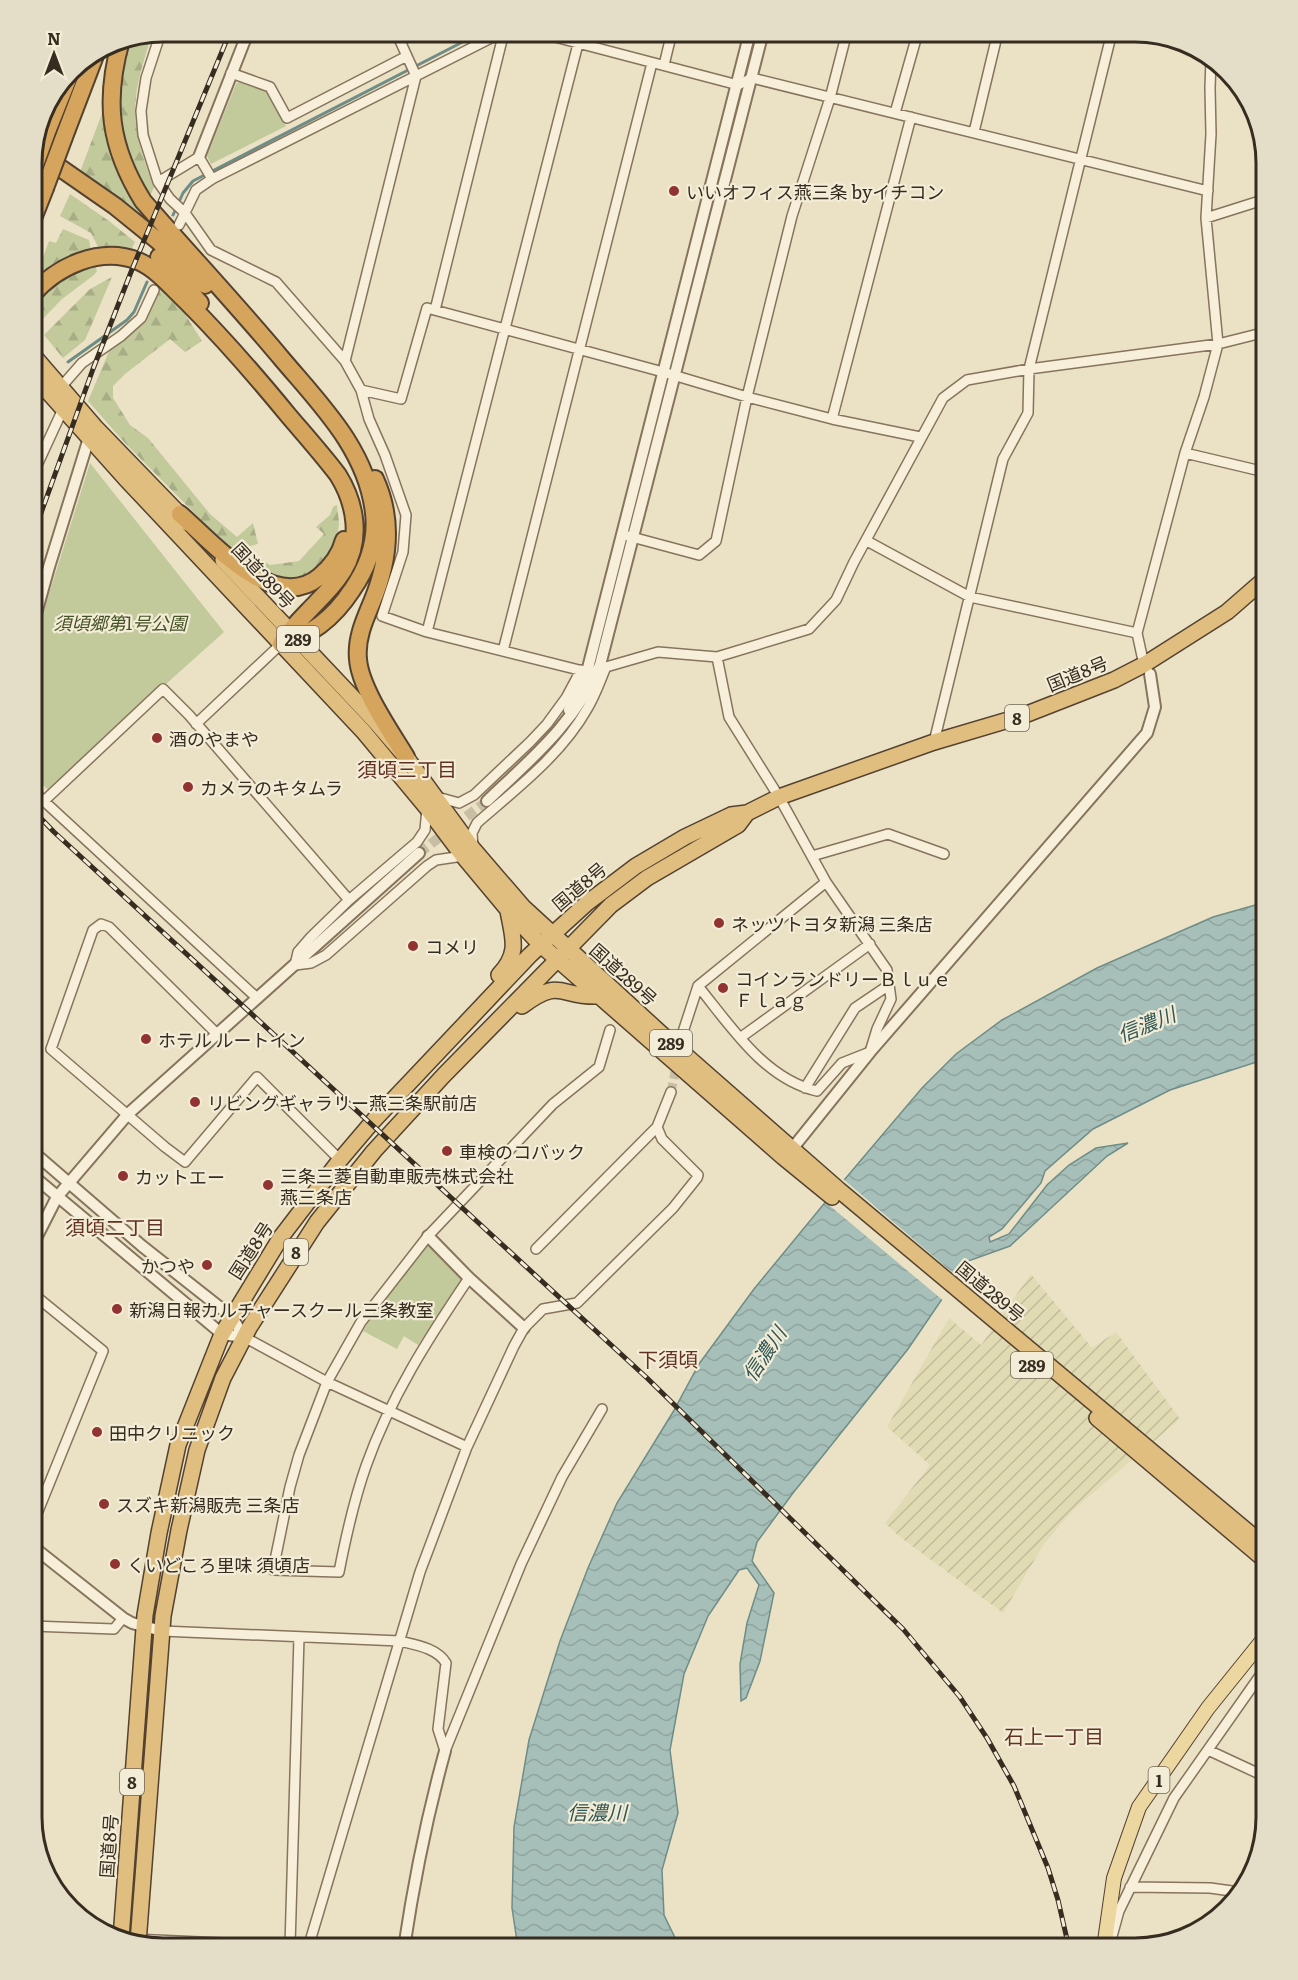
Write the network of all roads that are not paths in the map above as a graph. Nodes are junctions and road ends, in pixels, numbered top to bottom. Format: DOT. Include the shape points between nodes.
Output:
graph roads {
  1 [pos="158,42"];
  2 [pos="244,42"];
  3 [pos="400,42"];
  4 [pos="477,42"];
  5 [pos="502,42"];
  6 [pos="571,42"];
  7 [pos="670,42"];
  8 [pos="748,42"];
  9 [pos="761,42"];
  10 [pos="844,42"];
  11 [pos="915,42"];
  12 [pos="996,42"];
  13 [pos="1110,42"];
  14 [pos="578,44"];
  15 [pos="119,50"];
  16 [pos="652,63"];
  17 [pos="664,65"];
  18 [pos="91,66"];
  19 [pos="411,66"];
  20 [pos="1211,69"];
  21 [pos="231,73"];
  22 [pos="752,78"];
  23 [pos="738,85"];
  24 [pos="830,98"];
  25 [pos="895,113"];
  26 [pos="911,117"];
  27 [pos="974,132"];
  28 [pos="42,155"];
  29 [pos="1081,160"];
  30 [pos="201,161"];
  31 [pos="42,169"];
  32 [pos="212,178"];
  33 [pos="158,182"];
  34 [pos="1208,191"];
  35 [pos="42,196"];
  36 [pos="1256,202"];
  37 [pos="184,211"];
  38 [pos="1206,218"];
  39 [pos="179,225"];
  40 [pos="42,285"];
  41 [pos="154,290"];
  42 [pos="435,310"];
  43 [pos="255,326"];
  44 [pos="504,329"];
  45 [pos="1256,334"];
  46 [pos="1218,344"];
  47 [pos="232,347"];
  48 [pos="580,350"];
  49 [pos="345,361"];
  50 [pos="42,365"];
  51 [pos="1029,369"];
  52 [pos="663,372"];
  53 [pos="675,376"];
  54 [pos="42,385"];
  55 [pos="62,387"];
  56 [pos="361,390"];
  57 [pos="747,397"];
  58 [pos="63,409"];
  59 [pos="832,419"];
  60 [pos="342,431"];
  61 [pos="920,437"];
  62 [pos="89,438"];
  63 [pos="1185,453"];
  64 [pos="42,454"];
  65 [pos="1256,470"];
  66 [pos="338,475"];
  67 [pos="180,514"];
  68 [pos="628,536"];
  69 [pos="867,541"];
  70 [pos="1256,587"];
  71 [pos="42,592"];
  72 [pos="970,597"];
  73 [pos="427,632"];
  74 [pos="1137,633"];
  75 [pos="290,638"];
  76 [pos="503,651"];
  77 [pos="717,657"];
  78 [pos="603,666"];
  79 [pos="1147,669"];
  80 [pos="584,671"];
  81 [pos="196,724"];
  82 [pos="550,741"];
  83 [pos="934,742"];
  84 [pos="406,757"];
  85 [pos="779,798"];
  86 [pos="44,801"];
  87 [pos="487,801"];
  88 [pos="431,802"];
  89 [pos="747,813"];
  90 [pos="419,853"];
  91 [pos="468,853"];
  92 [pos="944,854"];
  93 [pos="812,856"];
  94 [pos="826,882"];
  95 [pos="349,900"];
  96 [pos="508,910"];
  97 [pos="552,934"];
  98 [pos="870,944"];
  99 [pos="541,945"];
  100 [pos="568,949"];
  101 [pos="556,960"];
  102 [pos="295,965"];
  103 [pos="889,985"];
  104 [pos="698,986"];
  105 [pos="597,996"];
  106 [pos="257,998"];
  107 [pos="512,1006"];
  108 [pos="468,1022"];
  109 [pos="610,1030"];
  110 [pos="216,1034"];
  111 [pos="681,1038"];
  112 [pos="741,1038"];
  113 [pos="870,1052"];
  114 [pos="805,1088"];
  115 [pos="671,1092"];
  116 [pos="128,1114"];
  117 [pos="657,1127"];
  118 [pos="792,1149"];
  119 [pos="42,1160"];
  120 [pos="340,1160"];
  121 [pos="802,1165"];
  122 [pos="68,1182"];
  123 [pos="42,1184"];
  124 [pos="57,1197"];
  125 [pos="42,1226"];
  126 [pos="428,1236"];
  127 [pos="536,1249"];
  128 [pos="469,1278"];
  129 [pos="42,1301"];
  130 [pos="232,1317"];
  131 [pos="524,1328"];
  132 [pos="222,1334"];
  133 [pos="244,1337"];
  134 [pos="327,1382"];
  135 [pos="602,1409"];
  136 [pos="389,1412"];
  137 [pos="466,1447"];
  138 [pos="42,1501"];
  139 [pos="1256,1539"];
  140 [pos="1256,1552"];
  141 [pos="42,1554"];
  142 [pos="123,1618"];
  143 [pos="42,1626"];
  144 [pos="144,1626"];
  145 [pos="162,1631"];
  146 [pos="299,1637"];
  147 [pos="400,1641"];
  148 [pos="1256,1648"];
  149 [pos="1256,1681"];
  150 [pos="445,1750"];
  151 [pos="1208,1750"];
  152 [pos="1256,1772"];
  153 [pos="1130,1887"];
  154 [pos="1231,1891"];
  155 [pos="130,1934"];
  156 [pos="131,1934"];
  157 [pos="290,1938"];
  158 [pos="311,1938"];
  159 [pos="406,1938"];
  160 [pos="1105,1938"];
  161 [pos="1112,1938"];
  1 -- 33 [label="street" via="141,111 143,135"];
  2 -- 21 [label="street"];
  3 -- 19 [label="street"];
  4 -- 19 [label="street"];
  5 -- 42 [label="street"];
  6 -- 14 [label="street"];
  7 -- 17 [label="street"];
  8 -- 23 [label="street"];
  9 -- 22 [label="street"];
  10 -- 24 [label="street"];
  11 -- 25 [label="street"];
  12 -- 27 [label="street"];
  13 -- 29 [label="street"];
  14 -- 16 [label="street"];
  14 -- 44 [label="street"];
  15 -- 43 [label="highway" via="112,81 112,122 116,144 132,183 143,201"];
  16 -- 17 [label="street"];
  16 -- 48 [label="street"];
  17 -- 23 [label="street"];
  18 -- 35 [label="highway, bridge"];
  19 -- 21 [label="street" via="287,118 270,87"];
  19 -- 32 [label="street"];
  19 -- 49 [label="street"];
  20 -- 34 [label="street"];
  21 -- 30 [label="street"];
  22 -- 23 [label="street"];
  22 -- 24 [label="street"];
  22 -- 53 [label="street"];
  23 -- 52 [label="street"];
  24 -- 25 [label="street"];
  24 -- 57 [label="street" via="792,216"];
  25 -- 26 [label="street"];
  26 -- 27 [label="street"];
  26 -- 59 [label="street"];
  27 -- 29 [label="street"];
  28 -- 43 [label="highway" via="115,206"];
  29 -- 34 [label="street"];
  29 -- 51 [label="street"];
  30 -- 32 [label="street"];
  30 -- 33 [label="street"];
  31 -- 47 [label="highway" via="111,215 152,249 197,299"];
  32 -- 37 [label="street" via="196,190"];
  33 -- 37 [label="street"];
  34 -- 38 [label="street"];
  36 -- 38 [label="street"];
  37 -- 39 [label="street"];
  37 -- 49 [label="street" via="211,250 276,282"];
  38 -- 46 [label="street"];
  40 -- 47 [label="highway" via="81,260 124,257 153,271"];
  41 -- 55 [label="street" via="141,318 82,363"];
  42 -- 44 [label="street"];
  42 -- 56 [label="street" via="427,308 401,399"];
  43 -- 60 [label="highway"];
  44 -- 48 [label="street"];
  44 -- 73 [label="street"];
  45 -- 46 [label="street"];
  46 -- 51 [label="street"];
  46 -- 63 [label="street"];
  47 -- 66 [label="highway"];
  48 -- 52 [label="street"];
  48 -- 76 [label="street"];
  49 -- 56 [label="street"];
  50 -- 55 [label="highway, 国道289号 / 289"];
  51 -- 61 [label="street" via="967,380 955,387 943,398"];
  51 -- 72 [label="street" via="1028,413 1003,459"];
  52 -- 53 [label="street"];
  52 -- 68 [label="street"];
  53 -- 57 [label="street"];
  53 -- 68 [label="street"];
  54 -- 58 [label="highway, 国道289号 / 289"];
  55 -- 67 [label="highway, 国道289号 / 289" via="95,427"];
  56 -- 73 [label="street" via="406,515 403,552 382,616"];
  57 -- 59 [label="street"];
  57 -- 68 [label="street" via="716,541 699,555"];
  58 -- 62 [label="highway, 国道289号 / 289"];
  58 -- 64 [label="street"];
  59 -- 61 [label="street"];
  60 -- 75 [label="highway" via="370,492 372,547 367,565 347,598 320,625"];
  60 -- 84 [label="highway" via="376,481 388,528 384,568 359,634 359,670"];
  61 -- 69 [label="street"];
  62 -- 71 [label="street"];
  62 -- 75 [label="highway, 国道289号 / 289"];
  63 -- 65 [label="street"];
  63 -- 74 [label="street"];
  66 -- 67 [label="highway" via="348,519 342,548 327,570 303,585 277,586 253,577"];
  66 -- 75 [label="highway" via="353,505 350,554 344,570"];
  67 -- 75 [label="highway, 国道289号 / 289"];
  68 -- 78 [label="street"];
  68 -- 80 [label="street"];
  69 -- 72 [label="street"];
  69 -- 77 [label="street" via="836,600 809,629"];
  70 -- 79 [label="highway, 国道8号 / 8"];
  72 -- 74 [label="street"];
  72 -- 83 [label="street"];
  73 -- 76 [label="street"];
  74 -- 79 [label="street"];
  75 -- 81 [label="street"];
  75 -- 84 [label="highway, 国道289号 / 289" via="348,690"];
  75 -- 88 [label="highway, 国道289号 / 289" via="363,731"];
  76 -- 80 [label="street"];
  77 -- 78 [label="street" via="658,652"];
  77 -- 85 [label="street" via="729,717"];
  78 -- 82 [label="street" via="586,696"];
  78 -- 91 [label="street" via="588,709 560,747 477,823"];
  79 -- 83 [label="highway, 国道8号 / 8" via="1022,716"];
  79 -- 113 [label="street" via="1155,707 1147,733"];
  80 -- 82 [label="street" via="569,710"];
  80 -- 88 [label="street" via="547,724 474,795 459,802"];
  81 -- 86 [label="street" via="163,689"];
  81 -- 95 [label="street"];
  82 -- 87 [label="street"];
  83 -- 85 [label="highway, 国道8号 / 8"];
  84 -- 88 [label="highway, 国道289号 / 289"];
  85 -- 89 [label="highway, 国道8号 / 8"];
  85 -- 93 [label="street"];
  86 -- 106 [label="street"];
  88 -- 91 [label="highway, 国道289号 / 289"];
  88 -- 95 [label="street" via="423,836"];
  89 -- 97 [label="highway, 国道8号 / 8" via="731,815 636,866"];
  89 -- 100 [label="highway, 国道8号 / 8" via="738,825 623,896"];
  90 -- 102 [label="street"];
  91 -- 96 [label="highway, 国道289号 / 289"];
  91 -- 97 [label="highway, 国道289号 / 289"];
  91 -- 102 [label="street" via="427,866 326,954 311,963"];
  92 -- 93 [label="street" via="888,834"];
  93 -- 94 [label="street"];
  94 -- 98 [label="street"];
  94 -- 104 [label="street"];
  95 -- 102 [label="street" via="298,952"];
  96 -- 99 [label="highway, 国道289号 / 289"];
  96 -- 108 [label="highway" via="512,956 507,967 477,999"];
  97 -- 99 [label="highway, 国道8号 / 8"];
  97 -- 100 [label="highway, 国道289号 / 289"];
  98 -- 103 [label="street" via="886,970"];
  98 -- 112 [label="street"];
  99 -- 101 [label="highway, 国道289号 / 289"];
  99 -- 108 [label="highway, 国道8号 / 8"];
  100 -- 101 [label="highway, 国道8号 / 8"];
  100 -- 118 [label="highway, 国道289号 / 289"];
  101 -- 105 [label="highway, 国道289号 / 289"];
  101 -- 107 [label="highway, 国道8号 / 8"];
  102 -- 106 [label="street"];
  103 -- 113 [label="street" via="891,999"];
  103 -- 114 [label="street" via="855,1008"];
  104 -- 111 [label="street"];
  104 -- 112 [label="street"];
  105 -- 107 [label="highway" via="548,990 523,1006"];
  105 -- 121 [label="highway, 国道289号 / 289"];
  106 -- 110 [label="street"];
  107 -- 133 [label="highway, 国道8号 / 8" via="356,1172 292,1257"];
  108 -- 120 [label="highway, 国道8号 / 8"];
  109 -- 126 [label="street" via="599,1067 553,1104"];
  110 -- 116 [label="street"];
  110 -- 116 [label="street" via="110,927 101,924 93,930 51,1049"];
  112 -- 114 [label="street" via="784,1078"];
  113 -- 114 [label="street" via="842,1063 817,1091"];
  113 -- 118 [label="street"];
  115 -- 117 [label="street"];
  116 -- 120 [label="street" via="185,1162 257,1077"];
  116 -- 122 [label="street"];
  117 -- 127 [label="street"];
  117 -- 131 [label="street" via="662,1139 698,1174 697,1178 673,1208 577,1302 543,1308"];
  118 -- 121 [label="highway, 国道289号 / 289"];
  119 -- 122 [label="street"];
  120 -- 130 [label="highway, 国道8号 / 8" via="281,1237"];
  121 -- 139 [label="highway, 国道289号 / 289"];
  121 -- 140 [label="highway, 国道289号 / 289"];
  122 -- 124 [label="street"];
  122 -- 130 [label="street"];
  123 -- 124 [label="street"];
  124 -- 125 [label="street"];
  124 -- 132 [label="street"];
  126 -- 128 [label="street"];
  126 -- 134 [label="street" via="361,1322"];
  128 -- 131 [label="street"];
  128 -- 136 [label="street" via="430,1335"];
  129 -- 138 [label="street" via="103,1351"];
  130 -- 132 [label="highway, 国道8号 / 8"];
  130 -- 133 [label="street"];
  131 -- 137 [label="street"];
  132 -- 133 [label="street"];
  132 -- 144 [label="highway, 国道8号 / 8" via="178,1445"];
  133 -- 134 [label="street"];
  133 -- 145 [label="highway, 国道8号 / 8" via="223,1378 197,1450"];
  134 -- 136 [label="street"];
  134 -- 136 [label="street" via="299,1455 273,1570 339,1572 366,1466"];
  135 -- 150 [label="street" via="562,1477 521,1564"];
  136 -- 137 [label="street"];
  137 -- 147 [label="street" via="420,1572"];
  141 -- 142 [label="street"];
  142 -- 143 [label="street" via="114,1629"];
  142 -- 144 [label="street"];
  144 -- 145 [label="street"];
  144 -- 155 [label="highway, 国道8号 / 8"];
  145 -- 146 [label="street"];
  145 -- 156 [label="highway, 国道8号 / 8"];
  146 -- 147 [label="street"];
  146 -- 157 [label="street"];
  147 -- 150 [label="street" via="425,1647 447,1663 438,1730"];
  147 -- 158 [label="street"];
  148 -- 160 [label="main road, 1" via="1208,1708 1140,1807 1114,1878"];
  149 -- 151 [label="street"];
  150 -- 159 [label="street" via="429,1809"];
  151 -- 152 [label="street"];
  151 -- 153 [label="street" via="1174,1798"];
  153 -- 154 [label="street"];
  153 -- 161 [label="street"];
}
